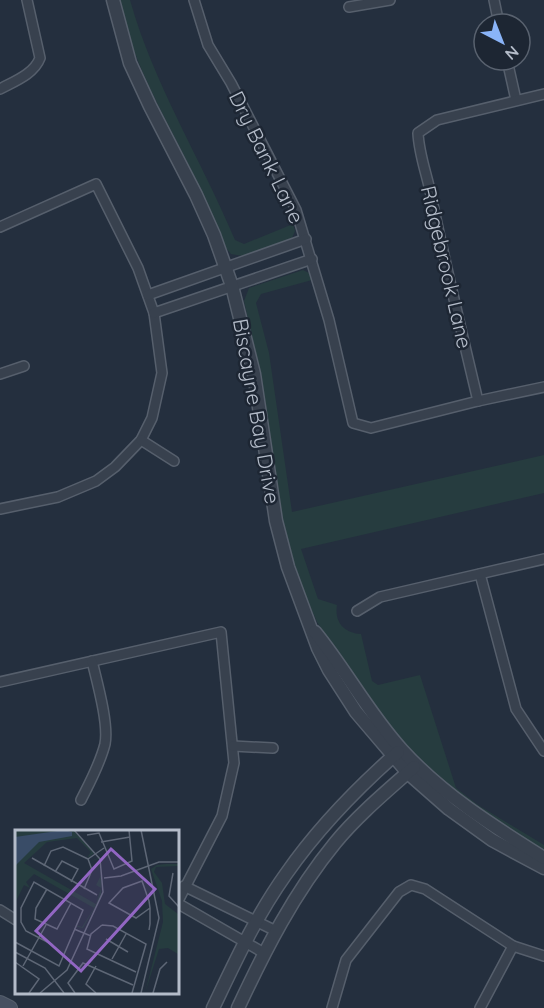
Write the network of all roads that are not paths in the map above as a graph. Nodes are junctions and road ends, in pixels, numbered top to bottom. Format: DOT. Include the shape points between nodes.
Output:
graph roads {
  1 [pos="27,0"];
  2 [pos="113,0"];
  3 [pos="194,0"];
  4 [pos="390,0"];
  5 [pos="349,7"];
  6 [pos="510,72"];
  7 [pos="0,89"];
  8 [pos="544,94"];
  9 [pos="516,100"];
  10 [pos="0,226"];
  11 [pos="306,239"];
  12 [pos="312,259"];
  13 [pos="226,268"];
  14 [pos="232,286"];
  15 [pos="148,295"];
  16 [pos="154,313"];
  17 [pos="24,366"];
  18 [pos="0,374"];
  19 [pos="544,387"];
  20 [pos="478,401"];
  21 [pos="141,440"];
  22 [pos="174,461"];
  23 [pos="0,509"];
  24 [pos="544,559"];
  25 [pos="480,574"];
  26 [pos="357,610"];
  27 [pos="92,662"];
  28 [pos="0,682"];
  29 [pos="233,746"];
  30 [pos="273,748"];
  31 [pos="544,751"];
  32 [pos="398,753"];
  33 [pos="412,769"];
  34 [pos="81,800"];
  35 [pos="544,858"];
  36 [pos="544,868"];
  37 [pos="184,886"];
  38 [pos="178,901"];
  39 [pos="178,904"];
  40 [pos="0,910"];
  41 [pos="15,919"];
  42 [pos="256,921"];
  43 [pos="276,931"];
  44 [pos="245,942"];
  45 [pos="513,946"];
  46 [pos="264,953"];
  47 [pos="544,956"];
  48 [pos="0,1003"];
  49 [pos="10,1008"];
  50 [pos="213,1008"];
  51 [pos="238,1008"];
  52 [pos="332,1008"];
  53 [pos="480,1008"];
  1 -- 7 [label="street" via="40,58 37,67"];
  2 -- 13 [label="street, Biscayne Bay Drive" via="130,63 196,195"];
  3 -- 11 [label="street, Dry Bank Lane" via="208,45 296,210"];
  4 -- 5 [label="street"];
  6 -- 9 [label="street"];
  8 -- 9 [label="street"];
  9 -- 20 [label="street, Ridgebrook Lane" via="437,120 418,133"];
  10 -- 15 [label="street" via="96,184"];
  11 -- 12 [label="street, Dry Bank Lane"];
  11 -- 13 [label="street"];
  12 -- 14 [label="street"];
  12 -- 20 [label="street, Dry Bank Lane" via="353,423 371,428"];
  13 -- 14 [label="street, Biscayne Bay Drive"];
  13 -- 15 [label="street"];
  14 -- 16 [label="street"];
  14 -- 32 [label="street, Biscayne Bay Drive" via="254,374 276,521 288,567 329,670 356,712"];
  15 -- 16 [label="street"];
  16 -- 21 [label="street" via="162,373 152,418"];
  17 -- 18 [label="street"];
  19 -- 20 [label="street"];
  21 -- 22 [label="street"];
  21 -- 23 [label="street" via="96,481 58,497"];
  24 -- 25 [label="street"];
  25 -- 26 [label="street" via="380,597"];
  25 -- 31 [label="street" via="516,709"];
  27 -- 28 [label="street"];
  27 -- 29 [label="street" via="221,632"];
  27 -- 34 [label="street" via="102,698 105,742"];
  29 -- 30 [label="street"];
  29 -- 37 [label="street" via="234,763 222,816"];
  32 -- 33 [label="street, Biscayne Bay Drive"];
  32 -- 42 [label="street" via="350,796 313,838"];
  33 -- 35 [label="street, Biscayne Bay Drive"];
  33 -- 36 [label="street, Biscayne Bay Drive" via="449,809 492,840"];
  33 -- 43 [label="street" via="335,843"];
  37 -- 38 [label="street"];
  37 -- 42 [label="street"];
  39 -- 44 [label="street"];
  40 -- 41 [label="street"];
  42 -- 43 [label="street"];
  42 -- 44 [label="street"];
  43 -- 46 [label="street"];
  44 -- 46 [label="street"];
  44 -- 50 [label="street"];
  45 -- 47 [label="street"];
  45 -- 52 [label="street" via="425,889 411,885 399,892 346,960"];
  45 -- 53 [label="street"];
  46 -- 51 [label="street"];
  48 -- 49 [label="main road"];
}
